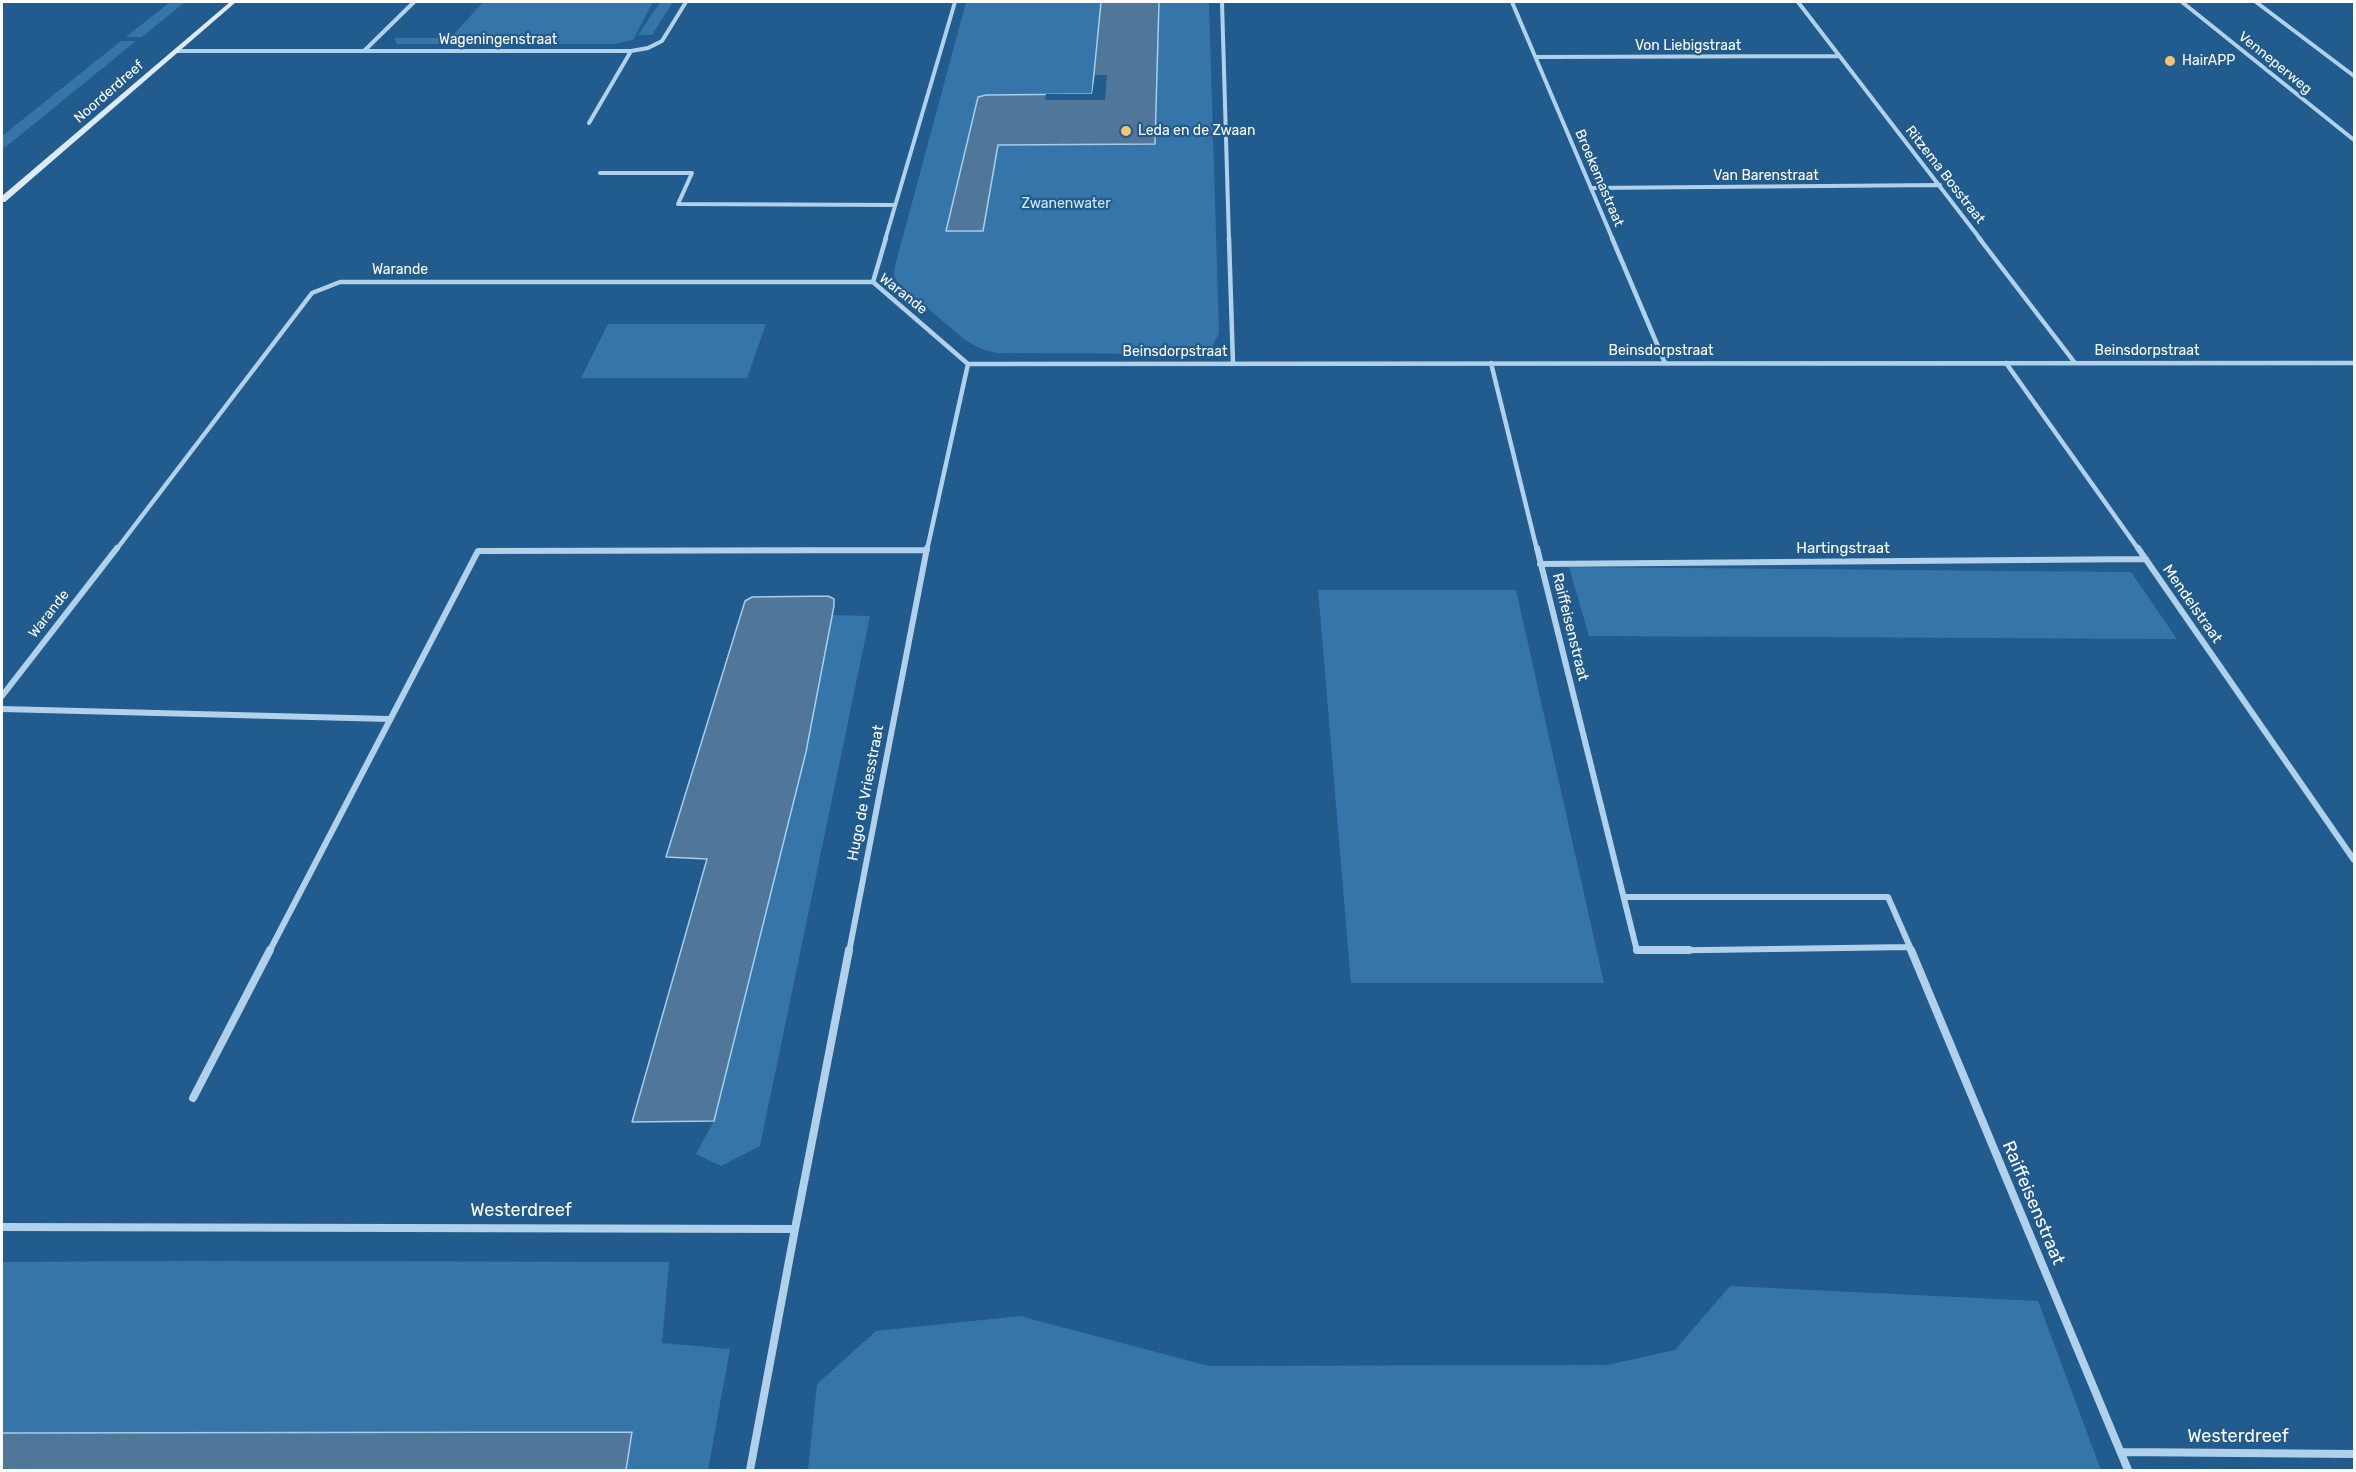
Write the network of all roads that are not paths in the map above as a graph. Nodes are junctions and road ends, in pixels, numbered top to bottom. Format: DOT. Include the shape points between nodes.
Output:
graph roads {
  1 [pos="233,2"];
  2 [pos="414,2"];
  3 [pos="686,2"];
  4 [pos="955,2"];
  5 [pos="1222,2"];
  6 [pos="1512,2"];
  7 [pos="1798,2"];
  8 [pos="2182,2"];
  9 [pos="2256,2"];
  10 [pos="365,50"];
  11 [pos="176,51"];
  12 [pos="631,51"];
  13 [pos="1839,56"];
  14 [pos="1537,57"];
  15 [pos="2355,76"];
  16 [pos="589,123"];
  17 [pos="2355,140"];
  18 [pos="600,173"];
  19 [pos="1940,185"];
  20 [pos="1593,188"];
  21 [pos="2,200"];
  22 [pos="895,205"];
  23 [pos="873,282"];
  24 [pos="1491,363"];
  25 [pos="1665,363"];
  26 [pos="2006,363"];
  27 [pos="2075,363"];
  28 [pos="2355,363"];
  29 [pos="968,364"];
  30 [pos="1233,364"];
  31 [pos="927,550"];
  32 [pos="2146,559"];
  33 [pos="1540,564"];
  34 [pos="2,696"];
  35 [pos="2,709"];
  36 [pos="389,719"];
  37 [pos="2355,860"];
  38 [pos="1625,897"];
  39 [pos="1910,947"];
  40 [pos="193,1098"];
  41 [pos="2,1227"];
  42 [pos="795,1229"];
  43 [pos="2121,1452"];
  44 [pos="2355,1454"];
  45 [pos="750,1470"];
  46 [pos="2128,1470"];
  1 -- 11 [label="street, Noorderdreef"];
  2 -- 10 [label="street"];
  3 -- 12 [label="street, Wageningenstraat" via="662,40"];
  4 -- 22 [label="street"];
  5 -- 30 [label="street"];
  6 -- 14 [label="street, Broekemastraat"];
  7 -- 13 [label="street, Ritzema Bosstraat"];
  8 -- 17 [label="street, Venneperweg"];
  9 -- 15 [label="street"];
  10 -- 11 [label="street, Wageningenstraat"];
  10 -- 12 [label="street, Wageningenstraat"];
  11 -- 21 [label="street, Noorderdreef"];
  12 -- 16 [label="street"];
  13 -- 14 [label="street, Von Liebigstraat"];
  13 -- 19 [label="street, Ritzema Bosstraat"];
  14 -- 20 [label="street, Broekemastraat"];
  18 -- 22 [label="street" via="692,173 678,204"];
  19 -- 20 [label="street, Van Barenstraat"];
  19 -- 27 [label="street, Ritzema Bosstraat"];
  20 -- 25 [label="street, Broekemastraat"];
  22 -- 23 [label="street"];
  23 -- 29 [label="street, Warande"];
  23 -- 34 [label="street, Warande" via="340,282 312,293"];
  24 -- 25 [label="street, Beinsdorpstraat"];
  24 -- 30 [label="street, Beinsdorpstraat"];
  24 -- 33 [label="street, Raiffeisenstraat"];
  25 -- 26 [label="street, Beinsdorpstraat"];
  26 -- 27 [label="street, Beinsdorpstraat"];
  26 -- 32 [label="street, Mendelstraat"];
  27 -- 28 [label="street, Beinsdorpstraat"];
  29 -- 30 [label="street, Beinsdorpstraat"];
  29 -- 31 [label="street, Hugo de Vriesstraat"];
  31 -- 36 [label="street" via="478,551"];
  31 -- 42 [label="street, Hugo de Vriesstraat"];
  32 -- 33 [label="street, Hartingstraat"];
  32 -- 37 [label="street, Mendelstraat"];
  33 -- 38 [label="street, Raiffeisenstraat"];
  35 -- 36 [label="street"];
  36 -- 40 [label="street"];
  38 -- 39 [label="street, Raiffeisenstraat" via="1888,897"];
  38 -- 39 [label="street, Raiffeisenstraat" via="1638,951"];
  39 -- 43 [label="street, Raiffeisenstraat"];
  41 -- 42 [label="street, Westerdreef"];
  42 -- 45 [label="street"];
  43 -- 44 [label="street, Westerdreef"];
  43 -- 46 [label="street, Raiffeisenstraat"];
}
